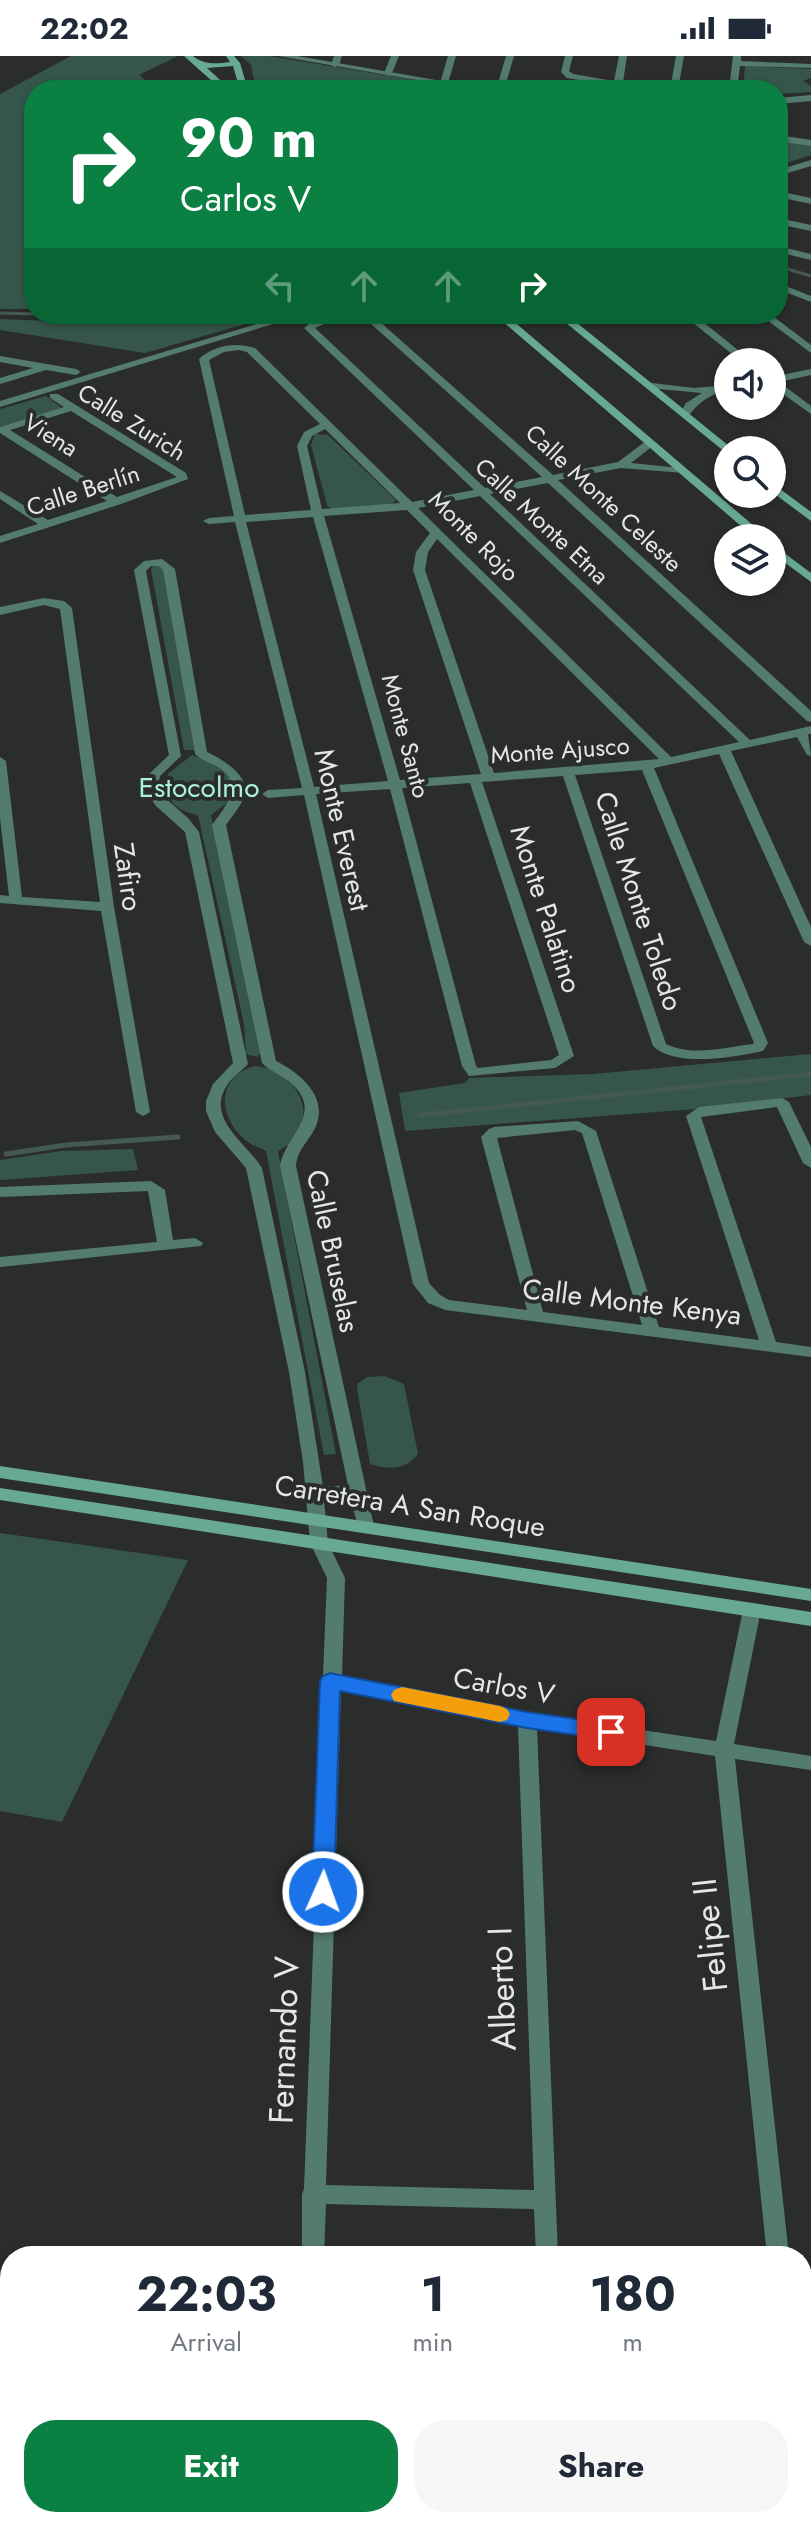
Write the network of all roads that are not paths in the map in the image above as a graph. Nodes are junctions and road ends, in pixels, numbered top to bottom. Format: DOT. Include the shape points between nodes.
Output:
graph roads {
  1 [pos="188,56"];
  2 [pos="282,56"];
  3 [pos="395,56"];
  4 [pos="452,56"];
  5 [pos="510,56"];
  6 [pos="569,56"];
  7 [pos="623,56"];
  8 [pos="680,56"];
  9 [pos="233,59"];
  10 [pos="336,60"];
  11 [pos="737,60"];
  12 [pos="198,65"];
  13 [pos="811,66"];
  14 [pos="388,73"];
  15 [pos="215,80"];
  16 [pos="240,80"];
  17 [pos="427,80"];
  18 [pos="445,80"];
  19 [pos="503,80"];
  20 [pos="597,80"];
  21 [pos="619,80"];
  22 [pos="676,80"];
  23 [pos="734,80"];
  24 [pos="811,98"];
  25 [pos="788,100"];
  26 [pos="811,107"];
  27 [pos="788,108"];
  28 [pos="788,140"];
  29 [pos="811,143"];
  30 [pos="811,163"];
  31 [pos="788,170"];
  32 [pos="788,172"];
  33 [pos="811,174"];
  34 [pos="788,196"];
  35 [pos="811,201"];
  36 [pos="788,223"];
  37 [pos="811,228"];
  38 [pos="788,251"];
  39 [pos="811,257"];
  40 [pos="788,290"];
  41 [pos="811,299"];
  42 [pos="267,324"];
  43 [pos="314,324"];
  44 [pos="376,324"];
  45 [pos="511,324"];
  46 [pos="573,324"];
  47 [pos="700,324"];
  48 [pos="777,324"];
  49 [pos="220,338"];
  50 [pos="730,348"];
  51 [pos="221,350"];
  52 [pos="811,350"];
  53 [pos="0,359"];
  54 [pos="47,367"];
  55 [pos="76,372"];
  56 [pos="811,372"];
  57 [pos="786,377"];
  58 [pos="0,381"];
  59 [pos="652,386"];
  60 [pos="714,391"];
  61 [pos="786,391"];
  62 [pos="54,396"];
  63 [pos="0,404"];
  64 [pos="71,408"];
  65 [pos="811,411"];
  66 [pos="685,414"];
  67 [pos="327,425"];
  68 [pos="1,430"];
  69 [pos="714,438"];
  70 [pos="650,443"];
  71 [pos="621,465"];
  72 [pos="680,471"];
  73 [pos="550,478"];
  74 [pos="179,483"];
  75 [pos="480,493"];
  76 [pos="0,494"];
  77 [pos="786,497"];
  78 [pos="117,502"];
  79 [pos="411,506"];
  80 [pos="319,514"];
  81 [pos="811,518"];
  82 [pos="240,519"];
  83 [pos="209,521"];
  84 [pos="745,524"];
  85 [pos="47,525"];
  86 [pos="435,534"];
  87 [pos="0,540"];
  88 [pos="786,558"];
  89 [pos="811,579"];
  90 [pos="0,611"];
  91 [pos="811,718"];
  92 [pos="806,731"];
  93 [pos="749,745"];
  94 [pos="724,751"];
  95 [pos="811,752"];
  96 [pos="201,754"];
  97 [pos="175,756"];
  98 [pos="0,761"];
  99 [pos="669,762"];
  100 [pos="647,766"];
  101 [pos="568,773"];
  102 [pos="482,778"];
  103 [pos="395,785"];
  104 [pos="309,791"];
  105 [pos="268,794"];
  106 [pos="0,899"];
  107 [pos="16,900"];
  108 [pos="107,907"];
  109 [pos="811,942"];
  110 [pos="269,1063"];
  111 [pos="241,1064"];
  112 [pos="474,1073"];
  113 [pos="143,1112"];
  114 [pos="811,1163"];
  115 [pos="0,1192"];
  116 [pos="195,1243"];
  117 [pos="166,1246"];
  118 [pos="0,1262"];
  119 [pos="445,1305"];
  120 [pos="536,1315"];
  121 [pos="652,1332"];
  122 [pos="769,1345"];
  123 [pos="811,1352"];
  124 [pos="0,1472"];
  125 [pos="357,1491"];
  126 [pos="315,1493"];
  127 [pos="0,1494"];
  128 [pos="318,1519"];
  129 [pos="365,1526"];
  130 [pos="319,1543"];
  131 [pos="811,1595"];
  132 [pos="752,1610"];
  133 [pos="811,1619"];
  134 [pos="330,1681"];
  135 [pos="527,1720"];
  136 [pos="724,1748"];
  137 [pos="811,1763"];
  138 [pos="313,2194"];
  139 [pos="544,2200"];
  140 [pos="313,2246"];
  141 [pos="546,2246"];
  142 [pos="777,2246"];
  1 -- 12 [label="main road"];
  2 -- 10 [label="street"];
  3 -- 14 [label="street"];
  4 -- 18 [label="street"];
  5 -- 19 [label="street"];
  6 -- 20 [label="street" via="566,74"];
  7 -- 21 [label="street"];
  8 -- 22 [label="street"];
  9 -- 12 [label="main road" via="220,66"];
  9 -- 16 [label="main road"];
  10 -- 14 [label="street"];
  11 -- 13 [label="street"];
  11 -- 23 [label="street"];
  12 -- 15 [label="main road"];
  14 -- 17 [label="street"];
  24 -- 25 [label="street"];
  26 -- 27 [label="street"];
  28 -- 29 [label="street"];
  30 -- 31 [label="street"];
  32 -- 33 [label="street"];
  34 -- 35 [label="street"];
  36 -- 37 [label="street"];
  38 -- 39 [label="street"];
  40 -- 41 [label="street"];
  42 -- 49 [label="street"];
  43 -- 75 [label="street, Calle Monte Etna" via="309,326 312,332"];
  44 -- 73 [label="street, Calle Monte Celeste"];
  45 -- 70 [label="main road"];
  46 -- 59 [label="main road"];
  47 -- 50 [label="street"];
  48 -- 52 [label="street"];
  49 -- 51 [label="street"];
  49 -- 63 [label="street"];
  51 -- 67 [label="street, Monte Rojo" via="251,350"];
  51 -- 82 [label="street, Monte Everest" via="204,363"];
  53 -- 54 [label="street"];
  54 -- 55 [label="street"];
  54 -- 58 [label="street"];
  56 -- 57 [label="street"];
  59 -- 60 [label="street"];
  59 -- 66 [label="main road"];
  60 -- 66 [label="street"];
  61 -- 65 [label="street"];
  62 -- 64 [label="street, Calle Zurich"];
  64 -- 68 [label="street"];
  64 -- 74 [label="street, Calle Zurich" via="182,475"];
  66 -- 69 [label="main road"];
  67 -- 79 [label="street, Monte Rojo"];
  67 -- 80 [label="street, Monte Santo" via="304,434 301,447"];
  68 -- 78 [label="street, Viena"];
  70 -- 71 [label="street"];
  70 -- 72 [label="main road"];
  71 -- 72 [label="street"];
  71 -- 73 [label="street"];
  72 -- 84 [label="main road"];
  73 -- 75 [label="street"];
  73 -- 91 [label="street, Calle Monte Celeste"];
  74 -- 78 [label="street, Calle Berlín"];
  75 -- 79 [label="street"];
  75 -- 93 [label="street, Calle Monte Etna"];
  76 -- 85 [label="street"];
  77 -- 81 [label="main road"];
  78 -- 85 [label="street, Calle Berlín"];
  79 -- 80 [label="street"];
  79 -- 86 [label="street, Monte Rojo"];
  80 -- 82 [label="street"];
  80 -- 103 [label="street, Monte Santo"];
  82 -- 83 [label="street"];
  82 -- 104 [label="street, Monte Everest"];
  85 -- 87 [label="street, Calle Berlín"];
  86 -- 99 [label="street, Monte Rojo"];
  86 -- 102 [label="street, Monte Palatino" via="422,552 419,570"];
  88 -- 89 [label="main road"];
  90 -- 108 [label="street, Zafiro" via="52,601 66,608"];
  92 -- 93 [label="street, Monte Ajusco"];
  92 -- 95 [label="street"];
  93 -- 94 [label="street, Monte Ajusco"];
  94 -- 99 [label="street, Monte Ajusco"];
  94 -- 109 [label="street"];
  96 -- 97 [label="street"];
  96 -- 97 [label="street" via="169,569 152,562 140,570"];
  96 -- 110 [label="street" via="228,769 239,786 219,825"];
  97 -- 111 [label="street" via="154,775 151,791 192,832"];
  98 -- 107 [label="street"];
  99 -- 100 [label="street, Monte Ajusco"];
  100 -- 101 [label="street, Monte Ajusco"];
  100 -- 101 [label="street, Calle Monte Toledo" via="761,1043 758,1048 683,1054 660,1046"];
  101 -- 102 [label="street, Monte Ajusco"];
  102 -- 103 [label="street, Monte Ajusco"];
  102 -- 112 [label="street, Monte Palatino" via="567,1056 555,1064"];
  103 -- 104 [label="street, Monte Ajusco"];
  103 -- 112 [label="street, Monte Santo"];
  104 -- 105 [label="street, Monte Ajusco"];
  104 -- 119 [label="street, Monte Everest" via="421,1284"];
  106 -- 107 [label="street"];
  107 -- 108 [label="street"];
  108 -- 113 [label="street, Zafiro"];
  110 -- 111 [label="street"];
  110 -- 125 [label="street, Calle Bruselas" via="295,1077 308,1096 311,1119 290,1152 288,1166"];
  111 -- 126 [label="street" via="218,1085 215,1119 254,1168 297,1372"];
  114 -- 122 [label="street" via="779,1101 693,1116"];
  115 -- 117 [label="street" via="151,1186 157,1190"];
  116 -- 117 [label="street"];
  117 -- 118 [label="street"];
  119 -- 120 [label="street, Calle Monte Kenya"];
  120 -- 121 [label="street, Calle Monte Kenya"];
  120 -- 121 [label="street" via="489,1137 494,1132 578,1125 589,1131"];
  121 -- 122 [label="street, Calle Monte Kenya"];
  122 -- 123 [label="street, Calle Monte Kenya"];
  124 -- 128 [label="main road, Carretera A San Roque"];
  125 -- 126 [label="street"];
  125 -- 129 [label="street, Calle Bruselas"];
  126 -- 128 [label="street"];
  127 -- 130 [label="main road, Carretera A San Roque"];
  128 -- 129 [label="main road, Carretera A San Roque"];
  128 -- 130 [label="street"];
  129 -- 131 [label="main road, Carretera A San Roque"];
  130 -- 132 [label="main road, Carretera A San Roque"];
  130 -- 134 [label="street, Fernando V" via="336,1578"];
  132 -- 133 [label="main road, Carretera A San Roque"];
  132 -- 136 [label="street, Felipe II"];
  134 -- 135 [label="street, Carlos V"];
  134 -- 138 [label="street, Fernando V"];
  135 -- 136 [label="street, Carlos V"];
  135 -- 139 [label="street, Alberto I"];
  136 -- 137 [label="street, Carlos V"];
  136 -- 142 [label="street, Felipe II"];
  138 -- 139 [label="street"];
  138 -- 140 [label="street, Fernando V"];
  139 -- 141 [label="street, Alberto I"];
}
